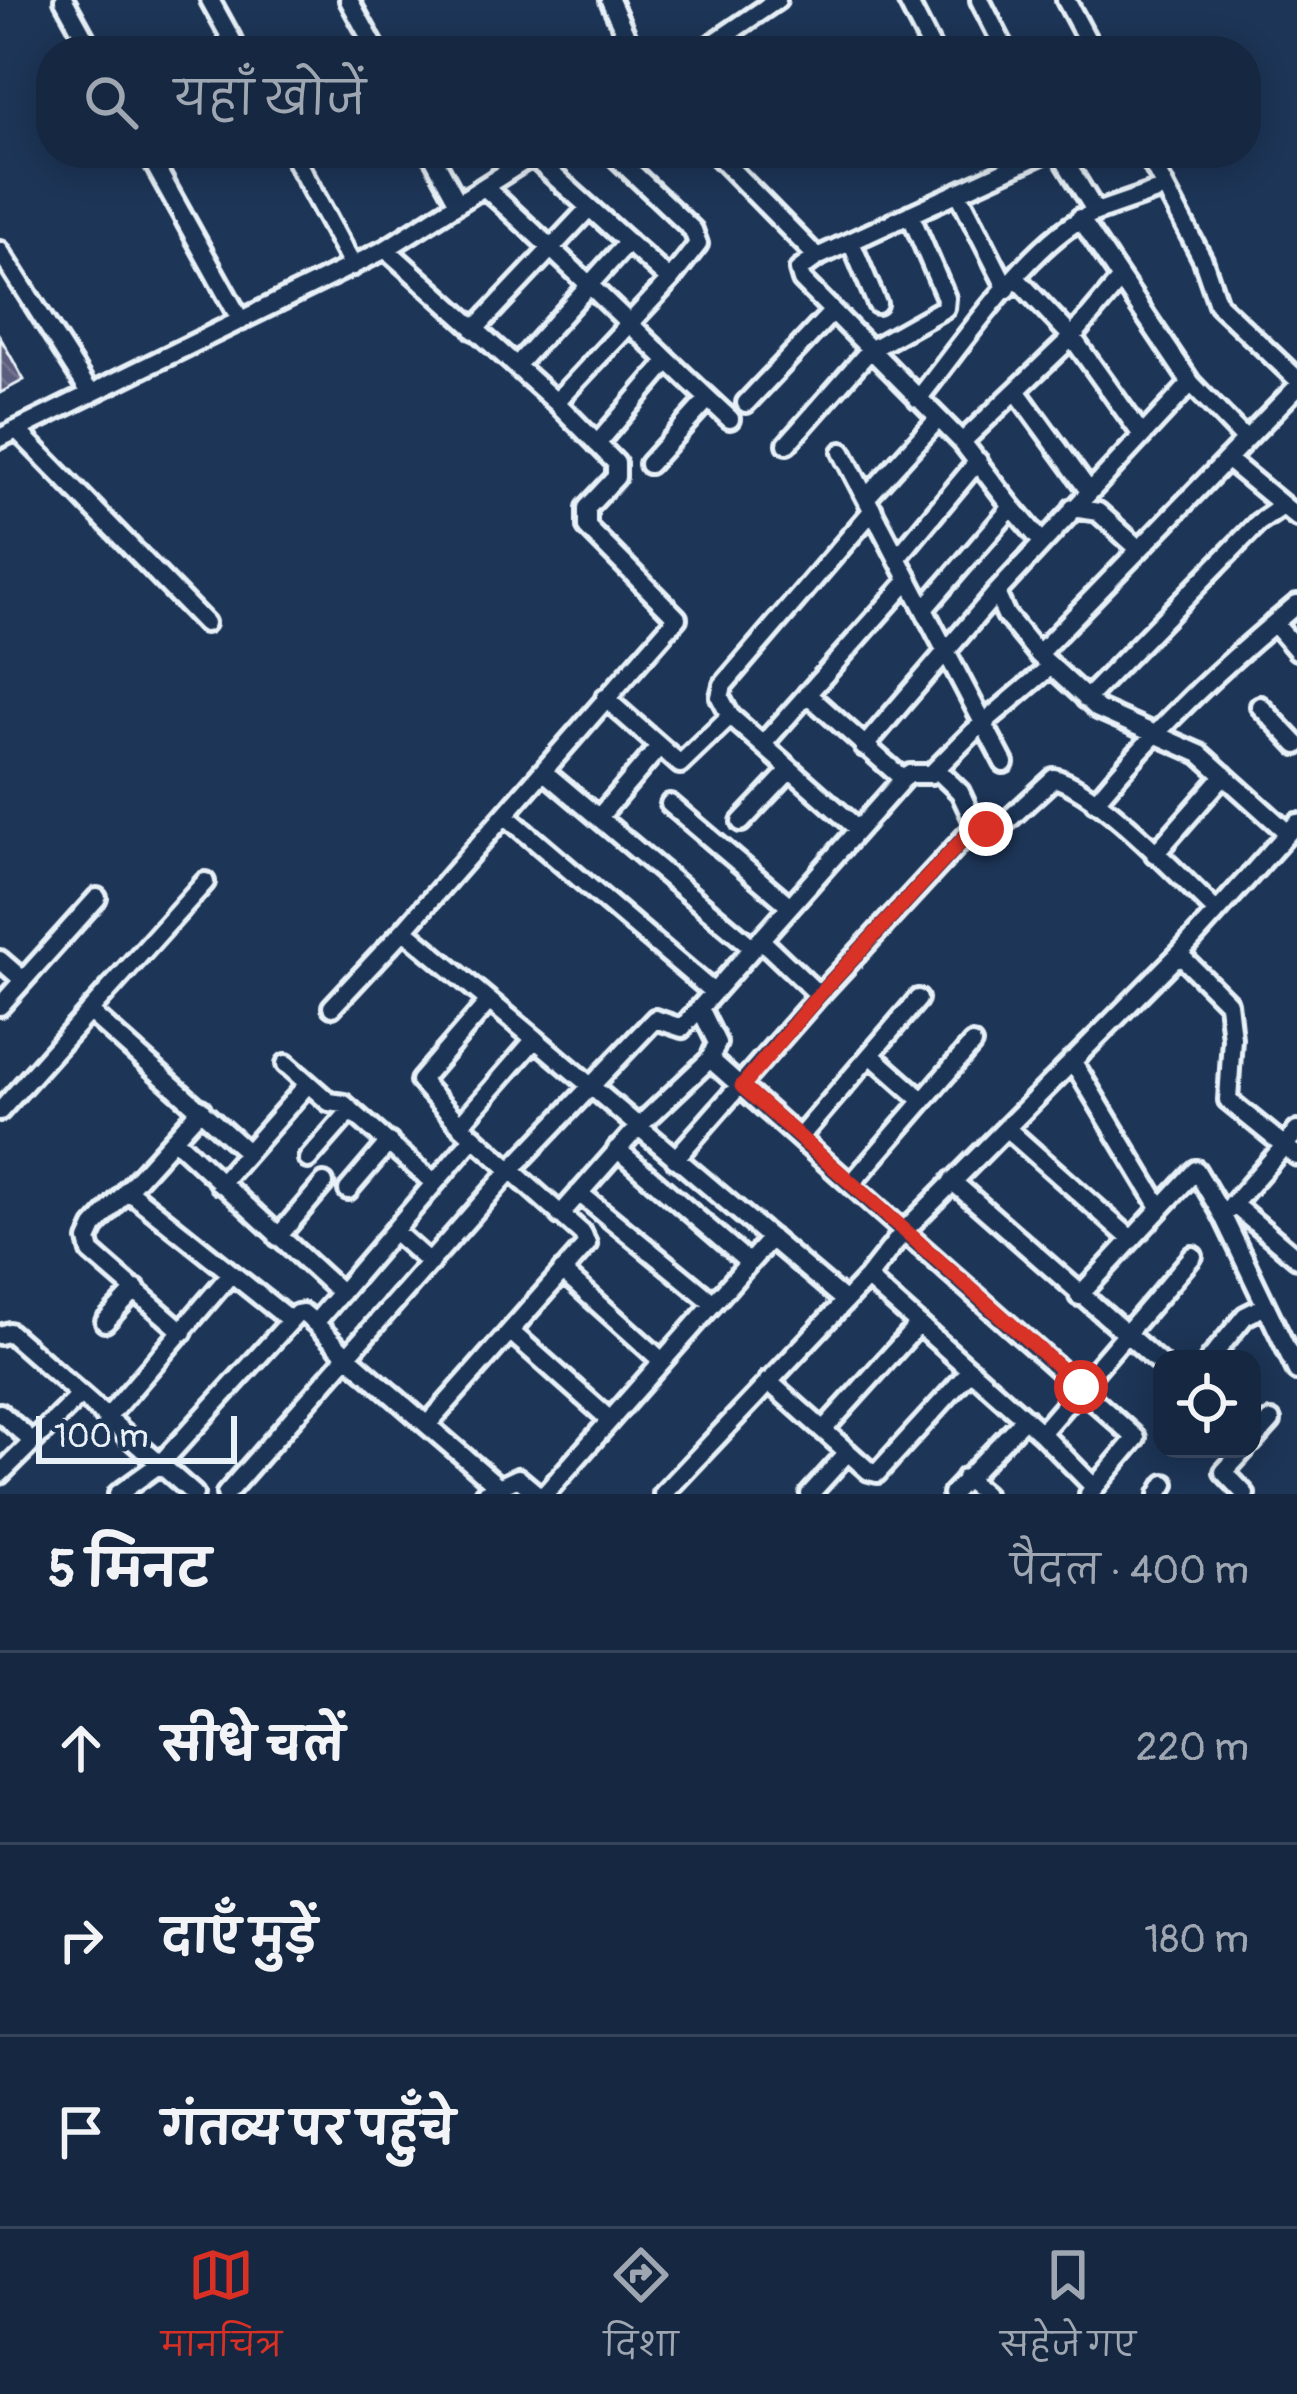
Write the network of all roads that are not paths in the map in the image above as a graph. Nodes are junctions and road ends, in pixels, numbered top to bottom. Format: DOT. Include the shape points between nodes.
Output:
graph roads {
  1 [pos="64,0"];
  2 [pos="210,0"];
  3 [pos="349,0"];
  4 [pos="610,0"];
  5 [pos="777,0"];
  6 [pos="908,0"];
  7 [pos="980,0"];
  8 [pos="1066,0"];
  9 [pos="84,36"];
  10 [pos="230,36"];
  11 [pos="368,36"];
  12 [pos="626,36"];
  13 [pos="724,36"];
  14 [pos="925,36"];
  15 [pos="998,36"];
  16 [pos="1085,36"];
  17 [pos="156,168"];
  18 [pos="302,168"];
  19 [pos="439,168"];
  20 [pos="514,168"];
  21 [pos="548,168"];
  22 [pos="627,168"];
  23 [pos="730,168"];
  24 [pos="1010,168"];
  25 [pos="1067,168"];
  26 [pos="1155,168"];
  27 [pos="484,187"];
  28 [pos="1165,188"];
  29 [pos="958,191"];
  30 [pos="458,203"];
  31 [pos="590,208"];
  32 [pos="910,214"];
  33 [pos="1088,215"];
  34 [pos="628,242"];
  35 [pos="850,242"];
  36 [pos="551,247"];
  37 [pos="386,249"];
  38 [pos="817,257"];
  39 [pos="3,262"];
  40 [pos="352,266"];
  41 [pos="670,280"];
  42 [pos="1120,280"];
  43 [pos="591,283"];
  44 [pos="1012,284"];
  45 [pos="877,304"];
  46 [pos="832,312"];
  47 [pos="241,321"];
  48 [pos="628,326"];
  49 [pos="474,330"];
  50 [pos="1072,337"];
  51 [pos="870,350"];
  52 [pos="668,362"];
  53 [pos="516,366"];
  54 [pos="1191,382"];
  55 [pos="1297,383"];
  56 [pos="1017,392"];
  57 [pos="91,394"];
  58 [pos="708,399"];
  59 [pos="918,399"];
  60 [pos="556,402"];
  61 [pos="746,403"];
  62 [pos="730,419"];
  63 [pos="938,419"];
  64 [pos="8,434"];
  65 [pos="1142,435"];
  66 [pos="1245,439"];
  67 [pos="962,442"];
  68 [pos="597,444"];
  69 [pos="787,444"];
  70 [pos="842,452"];
  71 [pos="1227,459"];
  72 [pos="978,461"];
  73 [pos="649,464"];
  74 [pos="1089,491"];
  75 [pos="870,504"];
  76 [pos="1012,507"];
  77 [pos="1073,508"];
  78 [pos="1293,512"];
  79 [pos="1042,542"];
  80 [pos="1139,549"];
  81 [pos="898,557"];
  82 [pos="909,580"];
  83 [pos="996,593"];
  84 [pos="1297,604"];
  85 [pos="924,610"];
  86 [pos="205,623"];
  87 [pos="1274,623"];
  88 [pos="1297,650"];
  89 [pos="944,651"];
  90 [pos="1045,660"];
  91 [pos="807,694"];
  92 [pos="604,698"];
  93 [pos="1086,699"];
  94 [pos="1260,706"];
  95 [pos="730,716"];
  96 [pos="983,724"];
  97 [pos="1153,732"];
  98 [pos="764,744"];
  99 [pos="1297,745"];
  100 [pos="659,747"];
  101 [pos="864,747"];
  102 [pos="1004,763"];
  103 [pos="936,769"];
  104 [pos="790,770"];
  105 [pos="543,771"];
  106 [pos="1224,775"];
  107 [pos="903,779"];
  108 [pos="1094,802"];
  109 [pos="670,804"];
  110 [pos="506,816"];
  111 [pos="599,817"];
  112 [pos="741,822"];
  113 [pos="977,824"];
  114 [pos="1292,828"];
  115 [pos="859,829"];
  116 [pos="1155,854"];
  117 [pos="205,882"];
  118 [pos="97,898"];
  119 [pos="790,906"];
  120 [pos="1216,911"];
  121 [pos="404,930"];
  122 [pos="756,943"];
  123 [pos="1179,954"];
  124 [pos="0,960"];
  125 [pos="22,979"];
  126 [pos="713,992"];
  127 [pos="819,995"];
  128 [pos="919,999"];
  129 [pos="489,1001"];
  130 [pos="0,1006"];
  131 [pos="332,1006"];
  132 [pos="701,1010"];
  133 [pos="89,1011"];
  134 [pos="535,1040"];
  135 [pos="972,1044"];
  136 [pos="871,1055"];
  137 [pos="710,1059"];
  138 [pos="1072,1060"];
  139 [pos="286,1064"];
  140 [pos="307,1085"];
  141 [pos="590,1085"];
  142 [pos="742,1086"];
  143 [pos="4,1098"];
  144 [pos="923,1101"];
  145 [pos="201,1109"];
  146 [pos="351,1110"];
  147 [pos="638,1127"];
  148 [pos="1006,1128"];
  149 [pos="467,1131"];
  150 [pos="799,1138"];
  151 [pos="174,1139"];
  152 [pos="389,1142"];
  153 [pos="1293,1144"];
  154 [pos="617,1149"];
  155 [pos="247,1152"];
  156 [pos="308,1159"];
  157 [pos="675,1159"];
  158 [pos="510,1172"];
  159 [pos="952,1181"];
  160 [pos="324,1183"];
  161 [pos="434,1183"];
  162 [pos="220,1184"];
  163 [pos="851,1184"];
  164 [pos="127,1190"];
  165 [pos="348,1190"];
  166 [pos="580,1193"];
  167 [pos="1160,1208"];
  168 [pos="1228,1210"];
  169 [pos="560,1215"];
  170 [pos="394,1231"];
  171 [pos="904,1231"];
  172 [pos="278,1237"];
  173 [pos="771,1238"];
  174 [pos="1131,1239"];
  175 [pos="1193,1256"];
  176 [pos="1297,1258"];
  177 [pos="748,1262"];
  178 [pos="430,1263"];
  179 [pos="562,1271"];
  180 [pos="230,1276"];
  181 [pos="867,1278"];
  182 [pos="136,1289"];
  183 [pos="341,1293"];
  184 [pos="1079,1296"];
  185 [pos="711,1301"];
  186 [pos="845,1301"];
  187 [pos="1265,1306"];
  188 [pos="290,1320"];
  189 [pos="105,1322"];
  190 [pos="315,1323"];
  191 [pos="920,1324"];
  192 [pos="510,1331"];
  193 [pos="183,1332"];
  194 [pos="0,1335"];
  195 [pos="1126,1336"];
  196 [pos="1217,1350"];
  197 [pos="1291,1351"];
  198 [pos="347,1356"];
  199 [pos="1153,1358"];
  200 [pos="662,1361"];
  201 [pos="971,1370"];
  202 [pos="1297,1371"];
  203 [pos="768,1382"];
  204 [pos="1081,1387"];
  205 [pos="80,1395"];
  206 [pos="0,1413"];
  207 [pos="106,1418"];
  208 [pos="1024,1418"];
  209 [pos="608,1419"];
  210 [pos="1271,1420"];
  211 [pos="427,1426"];
  212 [pos="824,1430"];
  213 [pos="1261,1432"];
  214 [pos="1041,1433"];
  215 [pos="32,1441"];
  216 [pos="848,1451"];
  217 [pos="1237,1458"];
  218 [pos="161,1463"];
  219 [pos="0,1474"];
  220 [pos="965,1478"];
  221 [pos="492,1491"];
  222 [pos="1092,1491"];
  223 [pos="118,1494"];
  224 [pos="194,1494"];
  225 [pos="226,1494"];
  226 [pos="541,1494"];
  227 [pos="664,1494"];
  228 [pos="810,1494"];
  229 [pos="952,1494"];
  230 [pos="984,1494"];
  231 [pos="1245,1494"];
  1 -- 9 [label="street"];
  2 -- 10 [label="street"];
  3 -- 11 [label="street"];
  4 -- 12 [label="street"];
  5 -- 13 [label="street"];
  6 -- 14 [label="street"];
  7 -- 15 [label="street"];
  8 -- 16 [label="street"];
  17 -- 47 [label="street"];
  18 -- 40 [label="street"];
  19 -- 30 [label="street"];
  20 -- 27 [label="street"];
  21 -- 31 [label="street"];
  22 -- 41 [label="street" via="698,238"];
  23 -- 38 [label="street"];
  24 -- 29 [label="street"];
  25 -- 33 [label="street"];
  26 -- 28 [label="street"];
  27 -- 30 [label="street"];
  27 -- 36 [label="street"];
  28 -- 33 [label="street"];
  28 -- 55 [label="street" via="1218,304"];
  29 -- 32 [label="street"];
  29 -- 44 [label="street"];
  30 -- 37 [label="street"];
  31 -- 34 [label="street"];
  31 -- 36 [label="street"];
  32 -- 35 [label="street"];
  32 -- 51 [label="street" via="946,305"];
  33 -- 42 [label="street"];
  33 -- 44 [label="street" via="1048,242"];
  34 -- 41 [label="street"];
  34 -- 43 [label="street"];
  35 -- 38 [label="street"];
  35 -- 45 [label="street"];
  36 -- 43 [label="street"];
  36 -- 49 [label="street"];
  37 -- 40 [label="street"];
  37 -- 49 [label="street"];
  38 -- 46 [label="street" via="798,273"];
  39 -- 57 [label="street"];
  40 -- 47 [label="street"];
  41 -- 48 [label="street"];
  42 -- 50 [label="street"];
  42 -- 54 [label="street"];
  43 -- 48 [label="street"];
  43 -- 53 [label="street"];
  44 -- 50 [label="street"];
  44 -- 59 [label="street"];
  46 -- 51 [label="street"];
  46 -- 61 [label="street"];
  47 -- 57 [label="street"];
  48 -- 52 [label="street"];
  48 -- 60 [label="street"];
  49 -- 53 [label="street"];
  50 -- 56 [label="street"];
  50 -- 65 [label="street"];
  51 -- 59 [label="street"];
  51 -- 69 [label="street"];
  52 -- 58 [label="street"];
  52 -- 68 [label="street"];
  53 -- 60 [label="street"];
  54 -- 65 [label="street"];
  54 -- 66 [label="street"];
  55 -- 66 [label="street"];
  56 -- 67 [label="street"];
  56 -- 74 [label="street"];
  57 -- 64 [label="street"];
  58 -- 62 [label="street"];
  58 -- 73 [label="street"];
  59 -- 63 [label="street"];
  60 -- 68 [label="street"];
  63 -- 67 [label="street"];
  63 -- 75 [label="street"];
  64 -- 86 [label="street"];
  65 -- 74 [label="street"];
  66 -- 71 [label="street"];
  67 -- 72 [label="street"];
  68 -- 92 [label="street" via="618,472 586,508 587,527 677,616"];
  70 -- 75 [label="street"];
  71 -- 78 [label="street"];
  71 -- 80 [label="street"];
  72 -- 76 [label="street"];
  72 -- 81 [label="street"];
  74 -- 77 [label="street"];
  75 -- 81 [label="street"];
  75 -- 95 [label="street" via="723,685"];
  76 -- 79 [label="street"];
  76 -- 85 [label="street"];
  77 -- 79 [label="street"];
  77 -- 80 [label="street" via="1098,512"];
  78 -- 93 [label="street" via="1258,523"];
  79 -- 83 [label="street"];
  80 -- 90 [label="street"];
  81 -- 82 [label="street"];
  82 -- 85 [label="street"];
  82 -- 91 [label="street"];
  83 -- 89 [label="street"];
  83 -- 90 [label="street"];
  84 -- 87 [label="street"];
  85 -- 89 [label="street"];
  87 -- 88 [label="street"];
  87 -- 97 [label="street"];
  89 -- 96 [label="street"];
  89 -- 101 [label="street"];
  90 -- 93 [label="street"];
  90 -- 96 [label="street"];
  91 -- 98 [label="street"];
  91 -- 101 [label="street"];
  92 -- 100 [label="street"];
  92 -- 105 [label="street"];
  93 -- 97 [label="street"];
  94 -- 99 [label="street"];
  95 -- 98 [label="street"];
  95 -- 100 [label="street" via="684,764"];
  96 -- 102 [label="street"];
  96 -- 103 [label="street"];
  97 -- 106 [label="street"];
  97 -- 108 [label="street"];
  98 -- 104 [label="street"];
  100 -- 111 [label="street"];
  101 -- 107 [label="street"];
  103 -- 107 [label="street"];
  103 -- 113 [label="street"];
  104 -- 112 [label="street"];
  104 -- 115 [label="street"];
  105 -- 110 [label="street"];
  105 -- 111 [label="street"];
  106 -- 114 [label="street"];
  106 -- 116 [label="street"];
  107 -- 115 [label="street"];
  108 -- 113 [label="street" via="1057,777 998,827"];
  108 -- 116 [label="street"];
  109 -- 119 [label="street"];
  110 -- 121 [label="street"];
  110 -- 126 [label="street"];
  111 -- 122 [label="street"];
  113 -- 127 [label="street"];
  114 -- 120 [label="street"];
  115 -- 119 [label="street"];
  116 -- 120 [label="street"];
  117 -- 133 [label="street"];
  118 -- 125 [label="street"];
  119 -- 122 [label="street"];
  120 -- 123 [label="street"];
  121 -- 129 [label="street"];
  121 -- 131 [label="street"];
  122 -- 126 [label="street"];
  122 -- 127 [label="street"];
  123 -- 138 [label="street"];
  123 -- 153 [label="street" via="1228,1003 1228,1100"];
  124 -- 125 [label="street"];
  125 -- 130 [label="street"];
  126 -- 132 [label="street"];
  127 -- 142 [label="street"];
  128 -- 136 [label="street"];
  129 -- 134 [label="street"];
  129 -- 149 [label="street" via="420,1081"];
  132 -- 137 [label="street" via="717,1042"];
  132 -- 141 [label="street" via="680,1029 655,1019"];
  133 -- 143 [label="street"];
  133 -- 145 [label="street"];
  134 -- 141 [label="street"];
  134 -- 149 [label="street"];
  135 -- 144 [label="street"];
  136 -- 144 [label="street"];
  136 -- 150 [label="street"];
  137 -- 142 [label="street"];
  137 -- 147 [label="street"];
  138 -- 148 [label="street"];
  138 -- 167 [label="street"];
  139 -- 140 [label="street"];
  140 -- 146 [label="street"];
  140 -- 155 [label="street"];
  141 -- 147 [label="street"];
  141 -- 158 [label="street"];
  142 -- 150 [label="street"];
  142 -- 157 [label="street"];
  144 -- 163 [label="street"];
  145 -- 151 [label="street"];
  145 -- 155 [label="street"];
  146 -- 152 [label="street"];
  146 -- 156 [label="street"];
  147 -- 154 [label="street"];
  147 -- 157 [label="street"];
  148 -- 159 [label="street"];
  148 -- 174 [label="street"];
  149 -- 158 [label="street"];
  149 -- 161 [label="street"];
  150 -- 163 [label="street"];
  151 -- 162 [label="street"];
  151 -- 164 [label="street"];
  152 -- 161 [label="street"];
  152 -- 165 [label="street"];
  153 -- 168 [label="street"];
  154 -- 166 [label="street"];
  154 -- 177 [label="street"];
  155 -- 162 [label="street"];
  157 -- 173 [label="street"];
  158 -- 169 [label="street"];
  158 -- 178 [label="street"];
  159 -- 171 [label="street"];
  159 -- 184 [label="street"];
  160 -- 172 [label="street"];
  161 -- 170 [label="street"];
  162 -- 172 [label="street"];
  163 -- 171 [label="street"];
  164 -- 180 [label="street"];
  164 -- 182 [label="street" via="88,1240 91,1252"];
  166 -- 169 [label="street"];
  166 -- 185 [label="street"];
  167 -- 168 [label="street" via="1196,1170"];
  167 -- 174 [label="street"];
  168 -- 176 [label="street"];
  168 -- 187 [label="street"];
  169 -- 179 [label="street" via="587,1244"];
  170 -- 178 [label="street"];
  170 -- 183 [label="street"];
  171 -- 181 [label="street"];
  171 -- 204 [label="street"];
  172 -- 183 [label="street"];
  173 -- 177 [label="street"];
  173 -- 186 [label="street"];
  174 -- 184 [label="street"];
  175 -- 195 [label="street"];
  177 -- 185 [label="street"];
  178 -- 198 [label="street"];
  179 -- 192 [label="street"];
  179 -- 200 [label="street"];
  180 -- 188 [label="street"];
  180 -- 193 [label="street"];
  181 -- 186 [label="street"];
  181 -- 191 [label="street"];
  182 -- 189 [label="street"];
  182 -- 193 [label="street"];
  183 -- 190 [label="street"];
  184 -- 195 [label="street"];
  185 -- 200 [label="street"];
  186 -- 203 [label="street"];
  187 -- 196 [label="street" via="1245,1316"];
  187 -- 197 [label="street"];
  188 -- 190 [label="street" via="301,1312"];
  188 -- 218 [label="street"];
  190 -- 198 [label="street"];
  191 -- 201 [label="street"];
  191 -- 212 [label="street"];
  192 -- 209 [label="street"];
  192 -- 211 [label="street"];
  193 -- 207 [label="street"];
  194 -- 205 [label="street" via="9,1332"];
  195 -- 199 [label="street"];
  195 -- 204 [label="street"];
  197 -- 202 [label="street"];
  198 -- 211 [label="street"];
  198 -- 225 [label="street"];
  200 -- 209 [label="street"];
  201 -- 208 [label="street"];
  201 -- 216 [label="street" via="884,1469 869,1471"];
  203 -- 212 [label="street"];
  203 -- 227 [label="street"];
  204 -- 214 [label="street"];
  204 -- 222 [label="street" via="1136,1438"];
  205 -- 207 [label="street"];
  205 -- 215 [label="street"];
  206 -- 215 [label="street"];
  207 -- 218 [label="street"];
  208 -- 214 [label="street"];
  208 -- 220 [label="street"];
  209 -- 226 [label="street"];
  210 -- 213 [label="street"];
  211 -- 221 [label="street"];
  212 -- 216 [label="street"];
  214 -- 222 [label="street"];
  215 -- 219 [label="street"];
  216 -- 228 [label="street"];
  217 -- 231 [label="street" via="1224,1472"];
  218 -- 223 [label="street"];
  218 -- 224 [label="street"];
  220 -- 229 [label="street"];
  220 -- 230 [label="street"];
  221 -- 226 [label="street" via="518,1478"];
}
